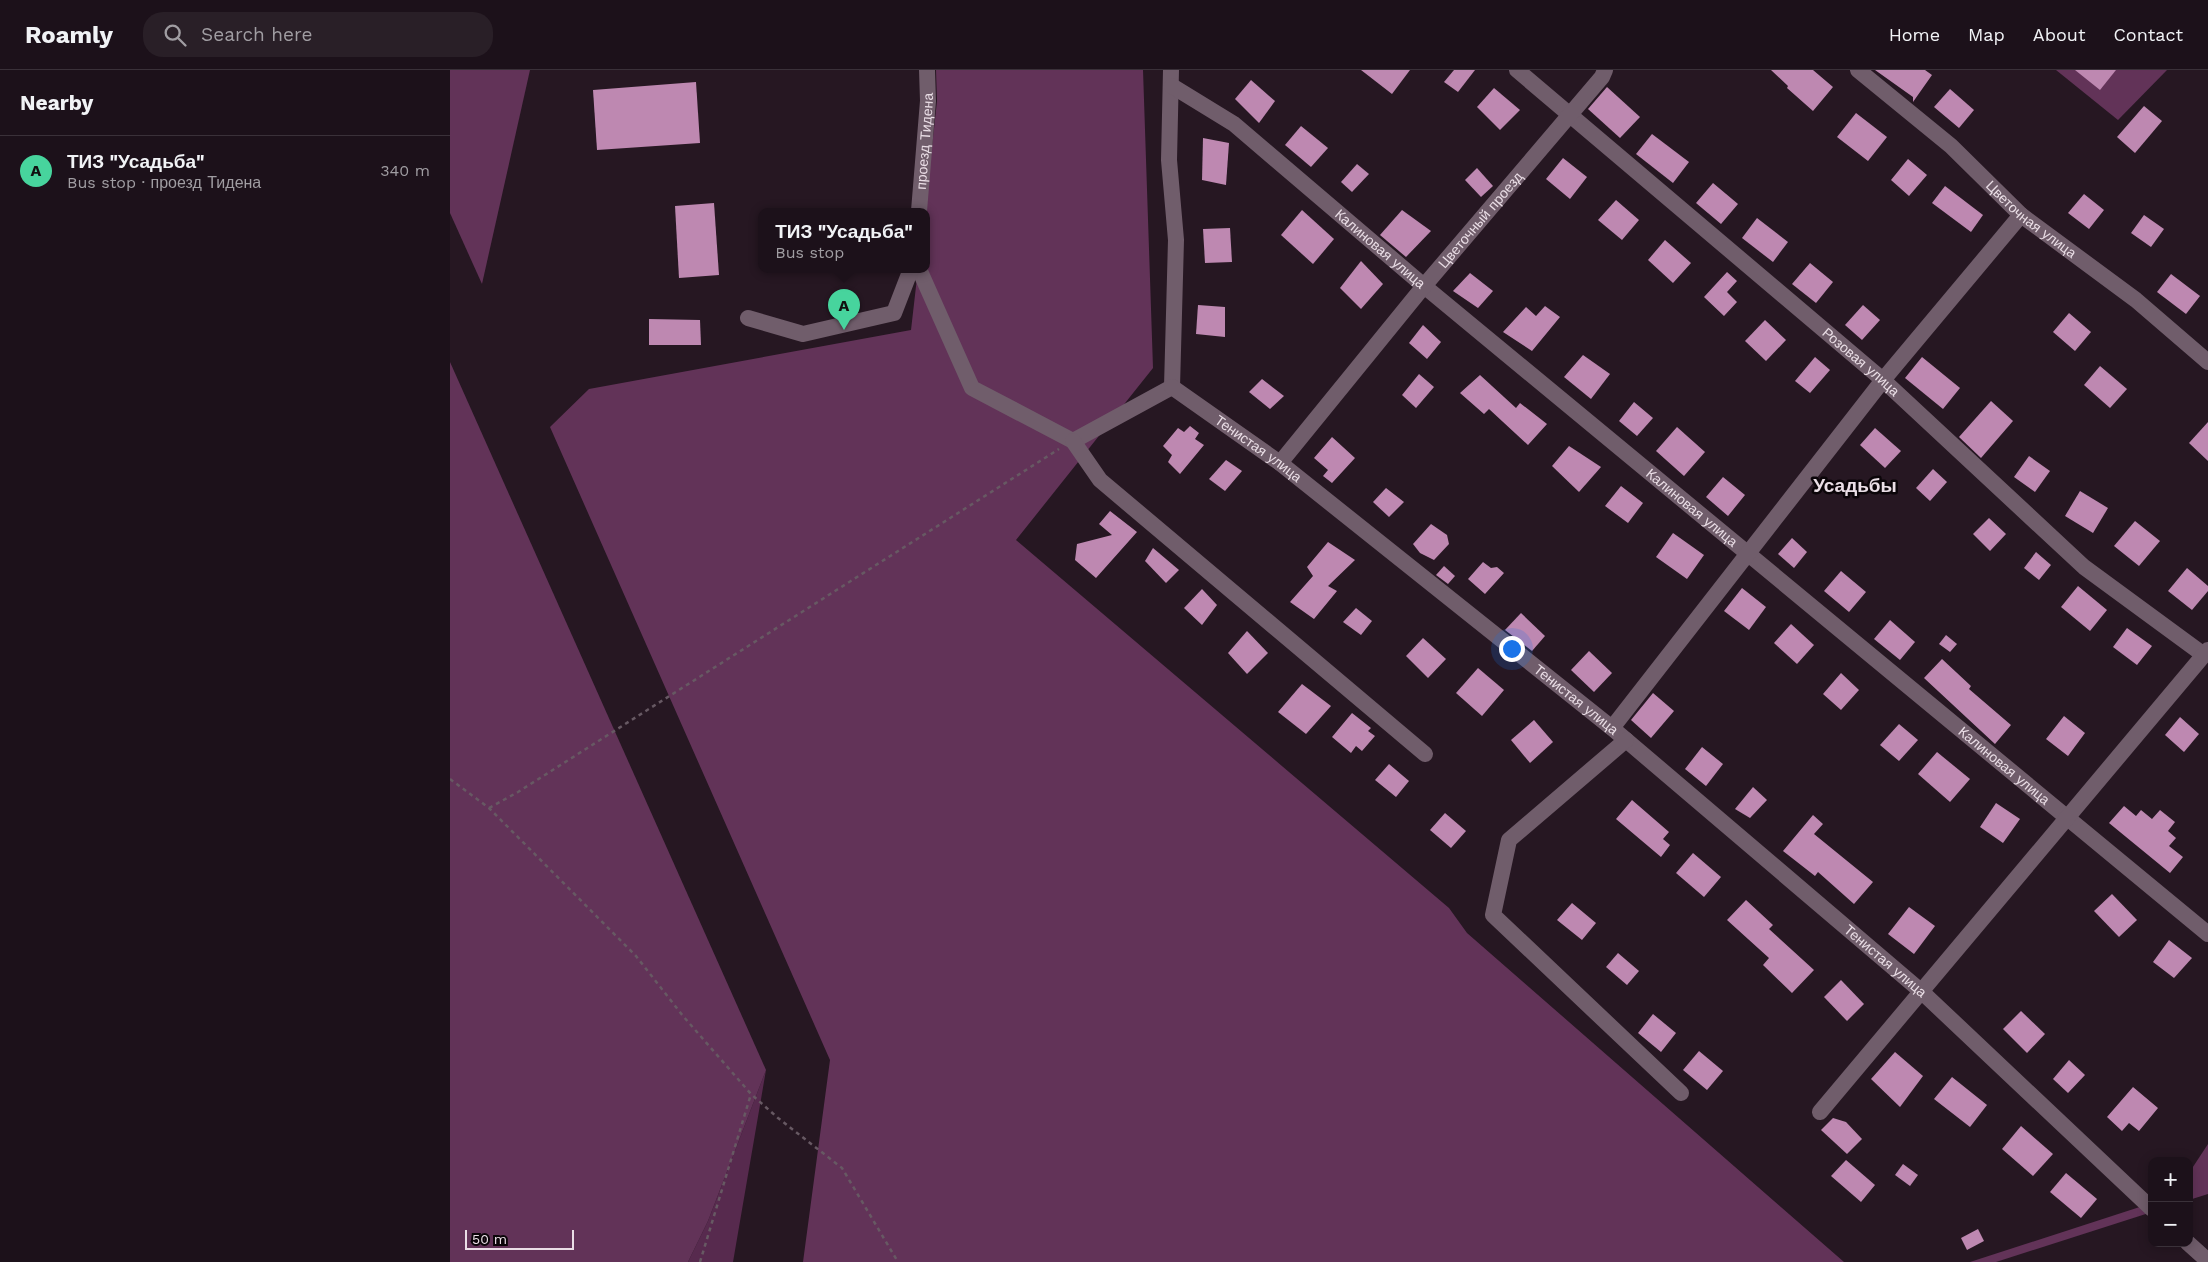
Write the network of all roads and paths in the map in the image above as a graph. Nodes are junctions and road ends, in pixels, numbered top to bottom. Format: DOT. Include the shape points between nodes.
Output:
graph roads {
  1 [pos="926,70"];
  2 [pos="1172,70"];
  3 [pos="1518,70"];
  4 [pos="1605,70"];
  5 [pos="1858,70"];
  6 [pos="1172,86"];
  7 [pos="1571,115"];
  8 [pos="919,208"];
  9 [pos="2021,215"];
  10 [pos="909,273"];
  11 [pos="921,273"];
  12 [pos="1424,286"];
  13 [pos="748,318"];
  14 [pos="2208,362"];
  15 [pos="1883,380"];
  16 [pos="1172,387"];
  17 [pos="1073,441"];
  18 [pos="1280,463"];
  19 [pos="1748,555"];
  20 [pos="2206,653"];
  21 [pos="1612,728"];
  22 [pos="1626,740"];
  23 [pos="1425,754"];
  24 [pos="450,779"];
  25 [pos="489,808"];
  26 [pos="2069,817"];
  27 [pos="2208,934"];
  28 [pos="1922,992"];
  29 [pos="1681,1093"];
  30 [pos="751,1094"];
  31 [pos="1820,1112"];
  32 [pos="2148,1205"];
  33 [pos="2188,1247"];
  34 [pos="2192,1247"];
  35 [pos="2208,1261"];
  36 [pos="700,1262"];
  37 [pos="898,1262"];
  38 [pos="2186,1262"];
  1 -- 8 [label="street, проезд Тидена" via="928,101"];
  2 -- 6 [label="street"];
  3 -- 7 [label="street, Розовая улица"];
  4 -- 7 [label="street, Цветочный проезд"];
  5 -- 9 [label="street, Цветочная улица" via="1951,146"];
  6 -- 12 [label="street, Калиновая улица" via="1234,124"];
  6 -- 16 [label="street" via="1169,160 1176,240"];
  7 -- 12 [label="street, Цветочный проезд"];
  7 -- 15 [label="street, Розовая улица"];
  9 -- 14 [label="street, Цветочная улица" via="2136,300"];
  9 -- 15 [label="street"];
  10 -- 13 [label="street" via="894,313 803,334"];
  11 -- 17 [label="street" via="972,388"];
  12 -- 18 [label="street, Цветочный проезд"];
  12 -- 19 [label="street, Калиновая улица"];
  15 -- 19 [label="street"];
  15 -- 20 [label="street, Розовая улица" via="2084,568"];
  16 -- 17 [label="street"];
  16 -- 18 [label="street, Тенистая улица"];
  17 -- 23 [label="street" via="1100,480"];
  17 -- 25 [label="path"];
  18 -- 21 [label="street, Тенистая улица"];
  19 -- 21 [label="street"];
  19 -- 26 [label="street, Калиновая улица"];
  20 -- 26 [label="street"];
  21 -- 22 [label="street, Тенистая улица"];
  22 -- 28 [label="street, Тенистая улица"];
  22 -- 29 [label="street" via="1509,840 1493,915"];
  24 -- 25 [label="path"];
  25 -- 30 [label="path" via="636,956"];
  26 -- 27 [label="street, Калиновая улица"];
  26 -- 28 [label="street"];
  28 -- 31 [label="street"];
  28 -- 32 [label="street, Тенистая улица"];
  30 -- 36 [label="path"];
  30 -- 37 [label="path" via="842,1168"];
  33 -- 38 [label="street"];
  34 -- 35 [label="street"];
}
